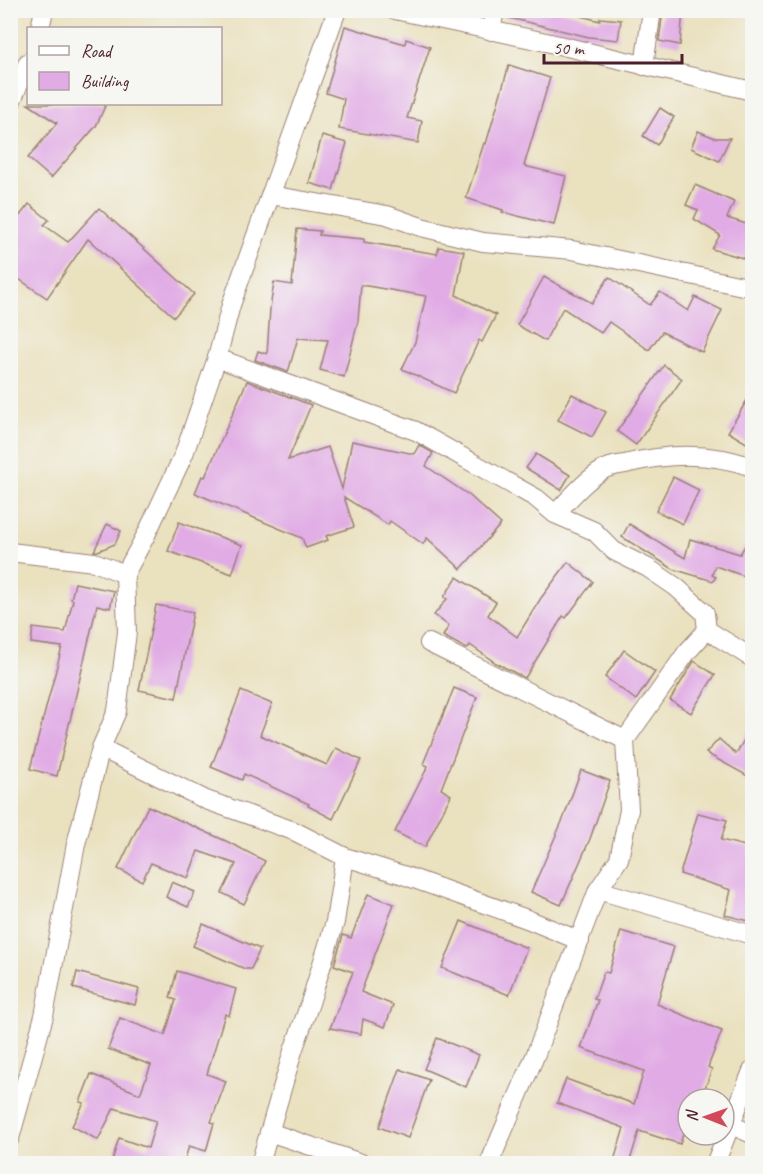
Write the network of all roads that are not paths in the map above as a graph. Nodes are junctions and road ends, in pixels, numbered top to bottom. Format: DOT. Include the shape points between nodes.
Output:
graph roads {
  1 [pos="44,10"];
  2 [pos="337,10"];
  3 [pos="395,10"];
  4 [pos="495,10"];
  5 [pos="652,10"];
  6 [pos="40,27"];
  7 [pos="491,31"];
  8 [pos="27,64"];
  9 [pos="644,66"];
  10 [pos="753,91"];
  11 [pos="10,105"];
  12 [pos="270,195"];
  13 [pos="753,288"];
  14 [pos="217,358"];
  15 [pos="753,467"];
  16 [pos="555,514"];
  17 [pos="10,552"];
  18 [pos="125,574"];
  19 [pos="707,630"];
  20 [pos="429,643"];
  21 [pos="753,658"];
  22 [pos="625,740"];
  23 [pos="101,748"];
  24 [pos="345,857"];
  25 [pos="598,890"];
  26 [pos="753,935"];
  27 [pos="580,941"];
  28 [pos="753,1071"];
  29 [pos="736,1113"];
  30 [pos="736,1127"];
  31 [pos="269,1132"];
  32 [pos="753,1134"];
  33 [pos="10,1138"];
  34 [pos="722,1147"];
  35 [pos="260,1164"];
  36 [pos="364,1164"];
  37 [pos="489,1164"];
  38 [pos="715,1164"];
  1 -- 6 [label="street"];
  2 -- 12 [label="street"];
  3 -- 7 [label="street"];
  4 -- 7 [label="street"];
  5 -- 9 [label="street"];
  7 -- 9 [label="street"];
  8 -- 11 [label="street"];
  9 -- 10 [label="street"];
  12 -- 13 [label="street" via="387,215 483,242 572,250"];
  12 -- 14 [label="street" via="231,305"];
  14 -- 16 [label="street" via="416,431 536,498"];
  14 -- 18 [label="street" via="184,454"];
  15 -- 16 [label="street" via="692,455 650,457 605,469"];
  16 -- 19 [label="street" via="594,531 614,551 676,587 705,613"];
  17 -- 18 [label="street" via="94,562"];
  18 -- 23 [label="street" via="128,632 117,711"];
  19 -- 21 [label="street"];
  19 -- 22 [label="street"];
  20 -- 22 [label="street"];
  22 -- 25 [label="street" via="629,810 619,860"];
  23 -- 24 [label="street" via="206,800 294,831"];
  23 -- 33 [label="street" via="76,844 44,1016"];
  24 -- 27 [label="street"];
  24 -- 31 [label="street" via="335,922"];
  25 -- 26 [label="street"];
  25 -- 27 [label="street"];
  27 -- 37 [label="street"];
  28 -- 29 [label="street"];
  30 -- 32 [label="street"];
  31 -- 35 [label="street"];
  31 -- 36 [label="street"];
  34 -- 38 [label="street"];
}
